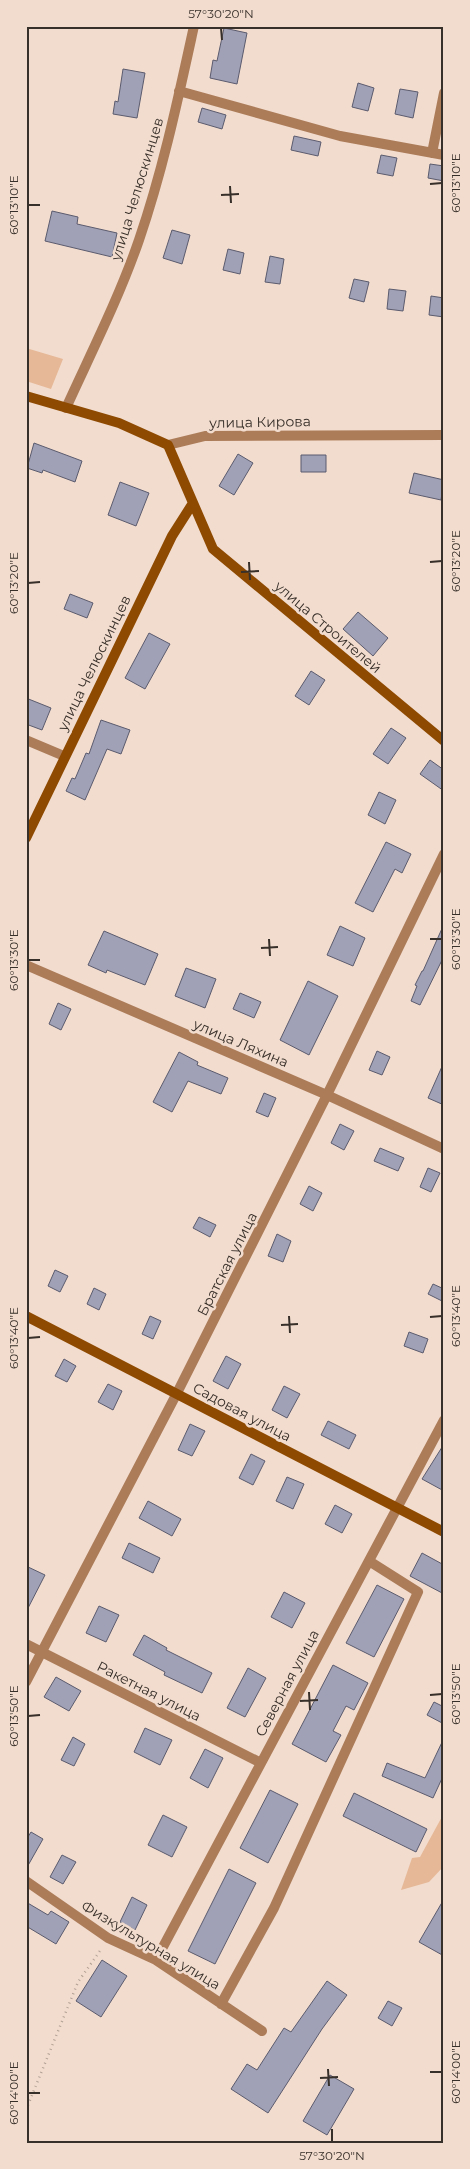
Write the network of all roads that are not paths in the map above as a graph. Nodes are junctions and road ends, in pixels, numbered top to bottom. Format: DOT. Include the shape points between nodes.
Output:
graph roads {
  1 [pos="194,26"];
  2 [pos="180,91"];
  3 [pos="444,93"];
  4 [pos="432,153"];
  5 [pos="444,155"];
  6 [pos="26,396"];
  7 [pos="66,408"];
  8 [pos="444,435"];
  9 [pos="168,444"];
  10 [pos="193,503"];
  11 [pos="26,740"];
  12 [pos="444,741"];
  13 [pos="64,756"];
  14 [pos="26,838"];
  15 [pos="444,854"];
  16 [pos="26,965"];
  17 [pos="327,1095"];
  18 [pos="444,1149"];
  19 [pos="26,1316"];
  20 [pos="177,1393"];
  21 [pos="444,1420"];
  22 [pos="397,1509"];
  23 [pos="444,1532"];
  24 [pos="369,1561"];
  25 [pos="26,1644"];
  26 [pos="43,1653"];
  27 [pos="26,1682"];
  28 [pos="260,1762"];
  29 [pos="26,1882"];
  30 [pos="156,1960"];
  31 [pos="221,2004"];
  32 [pos="262,2031"];
  1 -- 2 [label="street, улица Челюскинцев"];
  2 -- 4 [label="street" via="340,136"];
  2 -- 7 [label="street, улица Челюскинцев" via="168,147 139,242"];
  3 -- 4 [label="street"];
  4 -- 5 [label="street"];
  6 -- 7 [label="street"];
  7 -- 9 [label="street" via="118,423"];
  8 -- 9 [label="street, улица Кирова" via="205,436"];
  9 -- 10 [label="street, улица Строителей"];
  10 -- 12 [label="street, улица Строителей" via="212,549"];
  10 -- 13 [label="street, улица Челюскинцев" via="172,536"];
  11 -- 13 [label="street"];
  13 -- 14 [label="street, улица Челюскинцев"];
  15 -- 17 [label="street, Братская улица"];
  16 -- 17 [label="street, улица Ляхина"];
  17 -- 18 [label="street, улица Ляхина"];
  17 -- 20 [label="street, Братская улица"];
  19 -- 20 [label="street, Садовая улица"];
  20 -- 22 [label="street, Садовая улица"];
  20 -- 26 [label="street, Братская улица"];
  21 -- 22 [label="street, Северная улица"];
  22 -- 23 [label="street, Садовая улица"];
  22 -- 24 [label="street, Северная улица"];
  24 -- 28 [label="street, Северная улица"];
  24 -- 31 [label="street" via="418,1592 274,1908"];
  25 -- 26 [label="street, Ракетная улица"];
  26 -- 27 [label="street, Братская улица"];
  26 -- 28 [label="street, Ракетная улица"];
  28 -- 30 [label="street, Северная улица"];
  29 -- 30 [label="street, Физкультурная улица" via="108,1938"];
  30 -- 31 [label="street, Физкультурная улица"];
  31 -- 32 [label="street, Физкультурная улица"];
}
